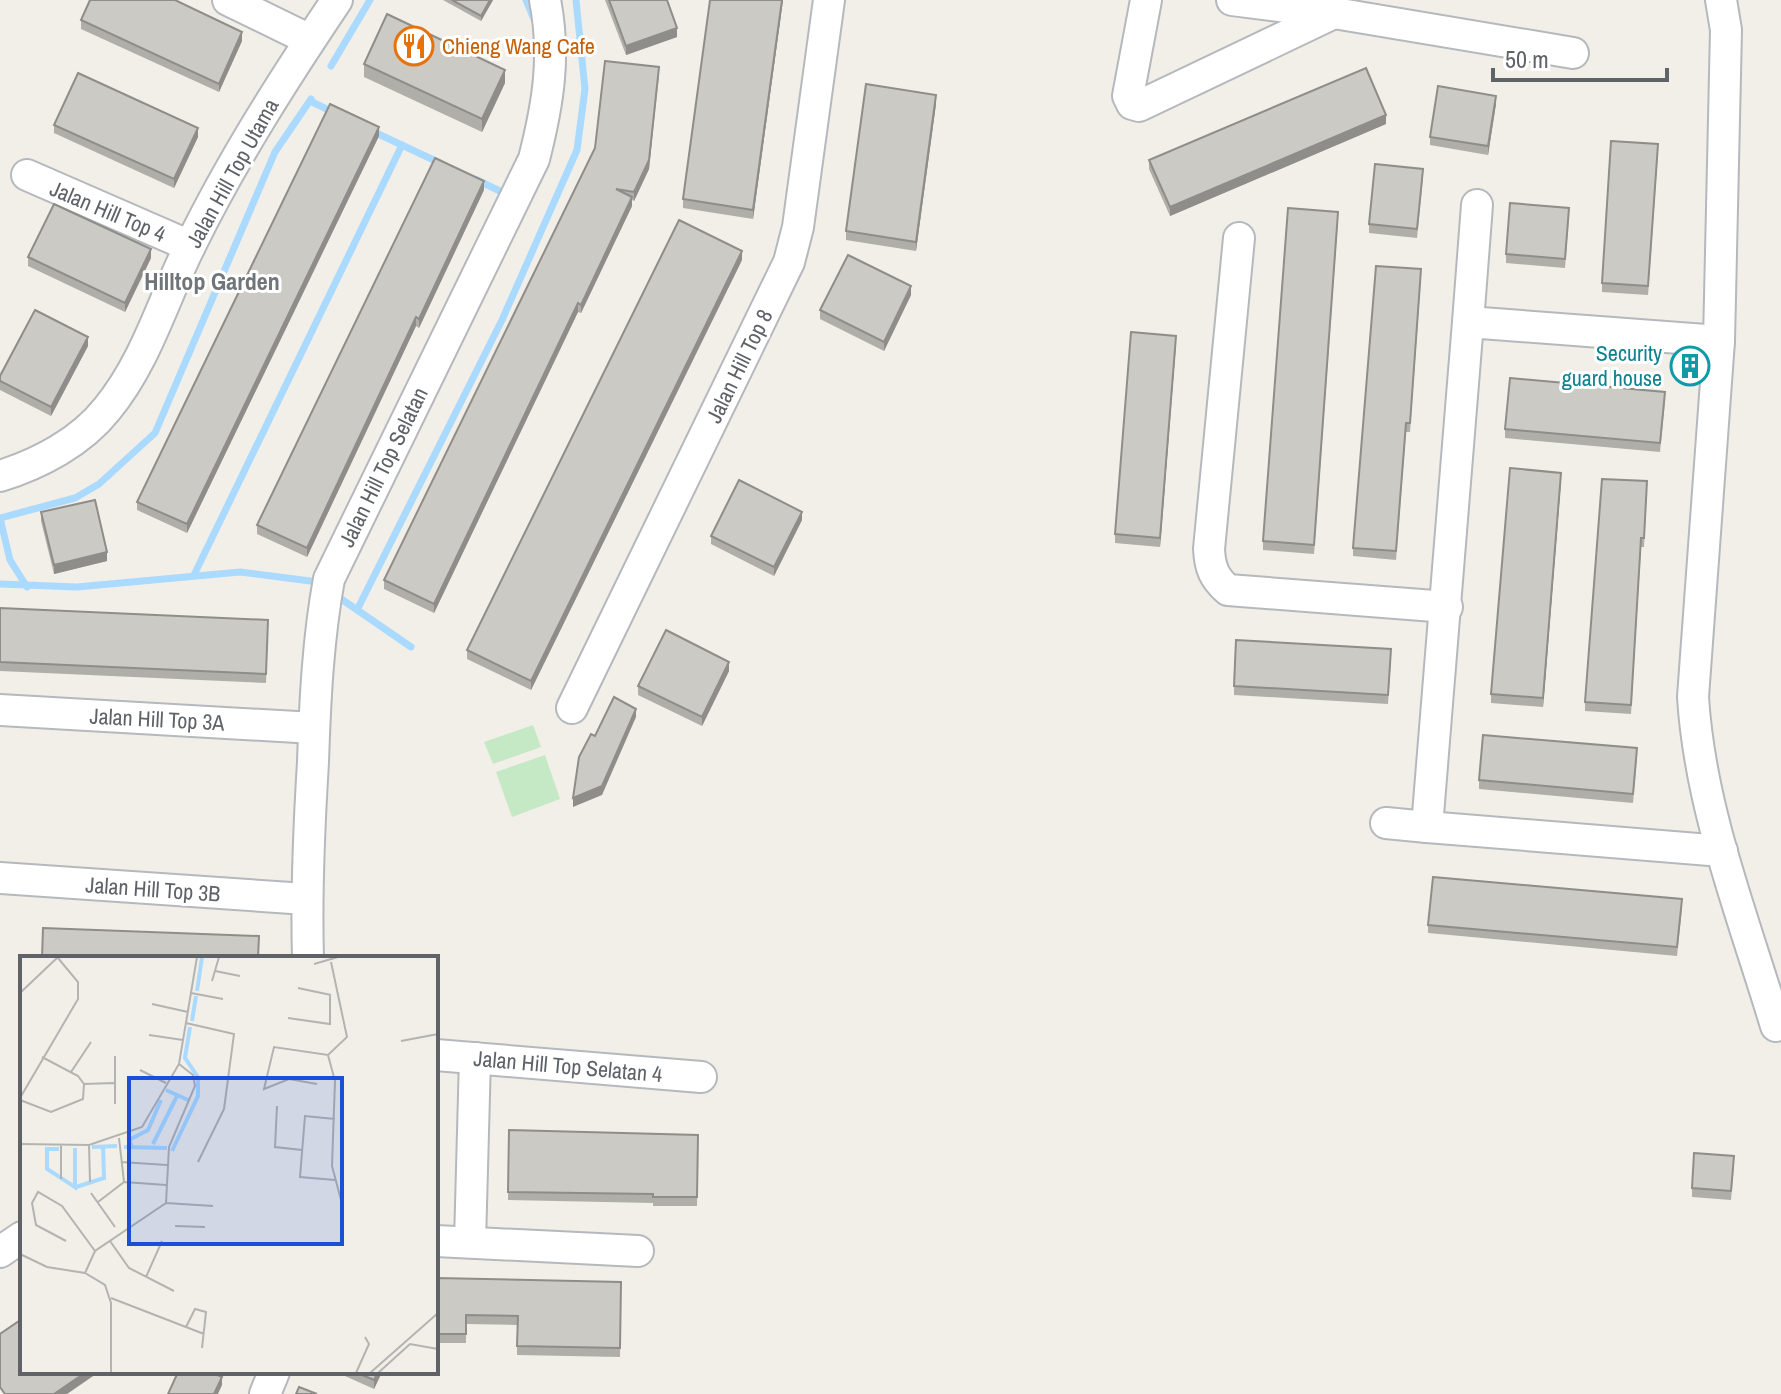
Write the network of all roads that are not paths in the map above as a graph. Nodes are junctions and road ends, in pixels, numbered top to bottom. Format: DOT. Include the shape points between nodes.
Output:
graph roads {
  1 [pos="228,0"];
  2 [pos="337,0"];
  3 [pos="545,0"];
  4 [pos="829,0"];
  5 [pos="1146,0"];
  6 [pos="1232,0"];
  7 [pos="1721,0"];
  8 [pos="1334,13"];
  9 [pos="310,40"];
  10 [pos="1573,53"];
  11 [pos="27,175"];
  12 [pos="1477,205"];
  13 [pos="1239,238"];
  14 [pos="190,246"];
  15 [pos="1468,322"];
  16 [pos="1719,341"];
  17 [pos="0,476"];
  18 [pos="1447,607"];
  19 [pos="572,708"];
  20 [pos="0,710"];
  21 [pos="314,728"];
  22 [pos="1386,823"];
  23 [pos="1427,827"];
  24 [pos="1722,851"];
  25 [pos="0,878"];
  26 [pos="306,899"];
  27 [pos="308,956"];
  28 [pos="1776,1026"];
  29 [pos="438,1055"];
  30 [pos="475,1058"];
  31 [pos="701,1077"];
  32 [pos="20,1238"];
  33 [pos="438,1241"];
  34 [pos="470,1242"];
  35 [pos="638,1251"];
  36 [pos="0,1252"];
  37 [pos="273,1374"];
  38 [pos="265,1394"];
  1 -- 9 [label="street"];
  2 -- 9 [label="street, Jalan Hill Top Utama"];
  3 -- 21 [label="street, Jalan Hill Top Selatan" via="552,70 534,159 329,579"];
  4 -- 19 [label="street, Jalan Hill Top 8" via="789,262"];
  5 -- 8 [label="street" via="1128,96 1139,106"];
  6 -- 8 [label="street"];
  7 -- 16 [label="street" via="1726,30"];
  8 -- 10 [label="street"];
  9 -- 14 [label="street, Jalan Hill Top Utama" via="247,140"];
  11 -- 14 [label="street, Jalan Hill Top 4"];
  12 -- 15 [label="street"];
  13 -- 18 [label="street" via="1209,549 1216,580 1228,590"];
  14 -- 17 [label="street, Jalan Hill Top Utama" via="138,359 107,410 76,439 26,468"];
  15 -- 16 [label="street"];
  15 -- 18 [label="street"];
  16 -- 24 [label="street" via="1693,697 1696,741"];
  18 -- 23 [label="street"];
  20 -- 21 [label="street, Jalan Hill Top 3A"];
  21 -- 26 [label="street, Jalan Hill Top Selatan"];
  22 -- 23 [label="street"];
  23 -- 24 [label="street"];
  24 -- 28 [label="street"];
  25 -- 26 [label="street, Jalan Hill Top 3B"];
  26 -- 27 [label="street, Jalan Hill Top Selatan"];
  29 -- 30 [label="street, Jalan Hill Top Selatan 4"];
  30 -- 31 [label="street, Jalan Hill Top Selatan 4"];
  30 -- 34 [label="street"];
  32 -- 36 [label="street"];
  33 -- 34 [label="street"];
  34 -- 35 [label="street"];
  37 -- 38 [label="street"];
}
